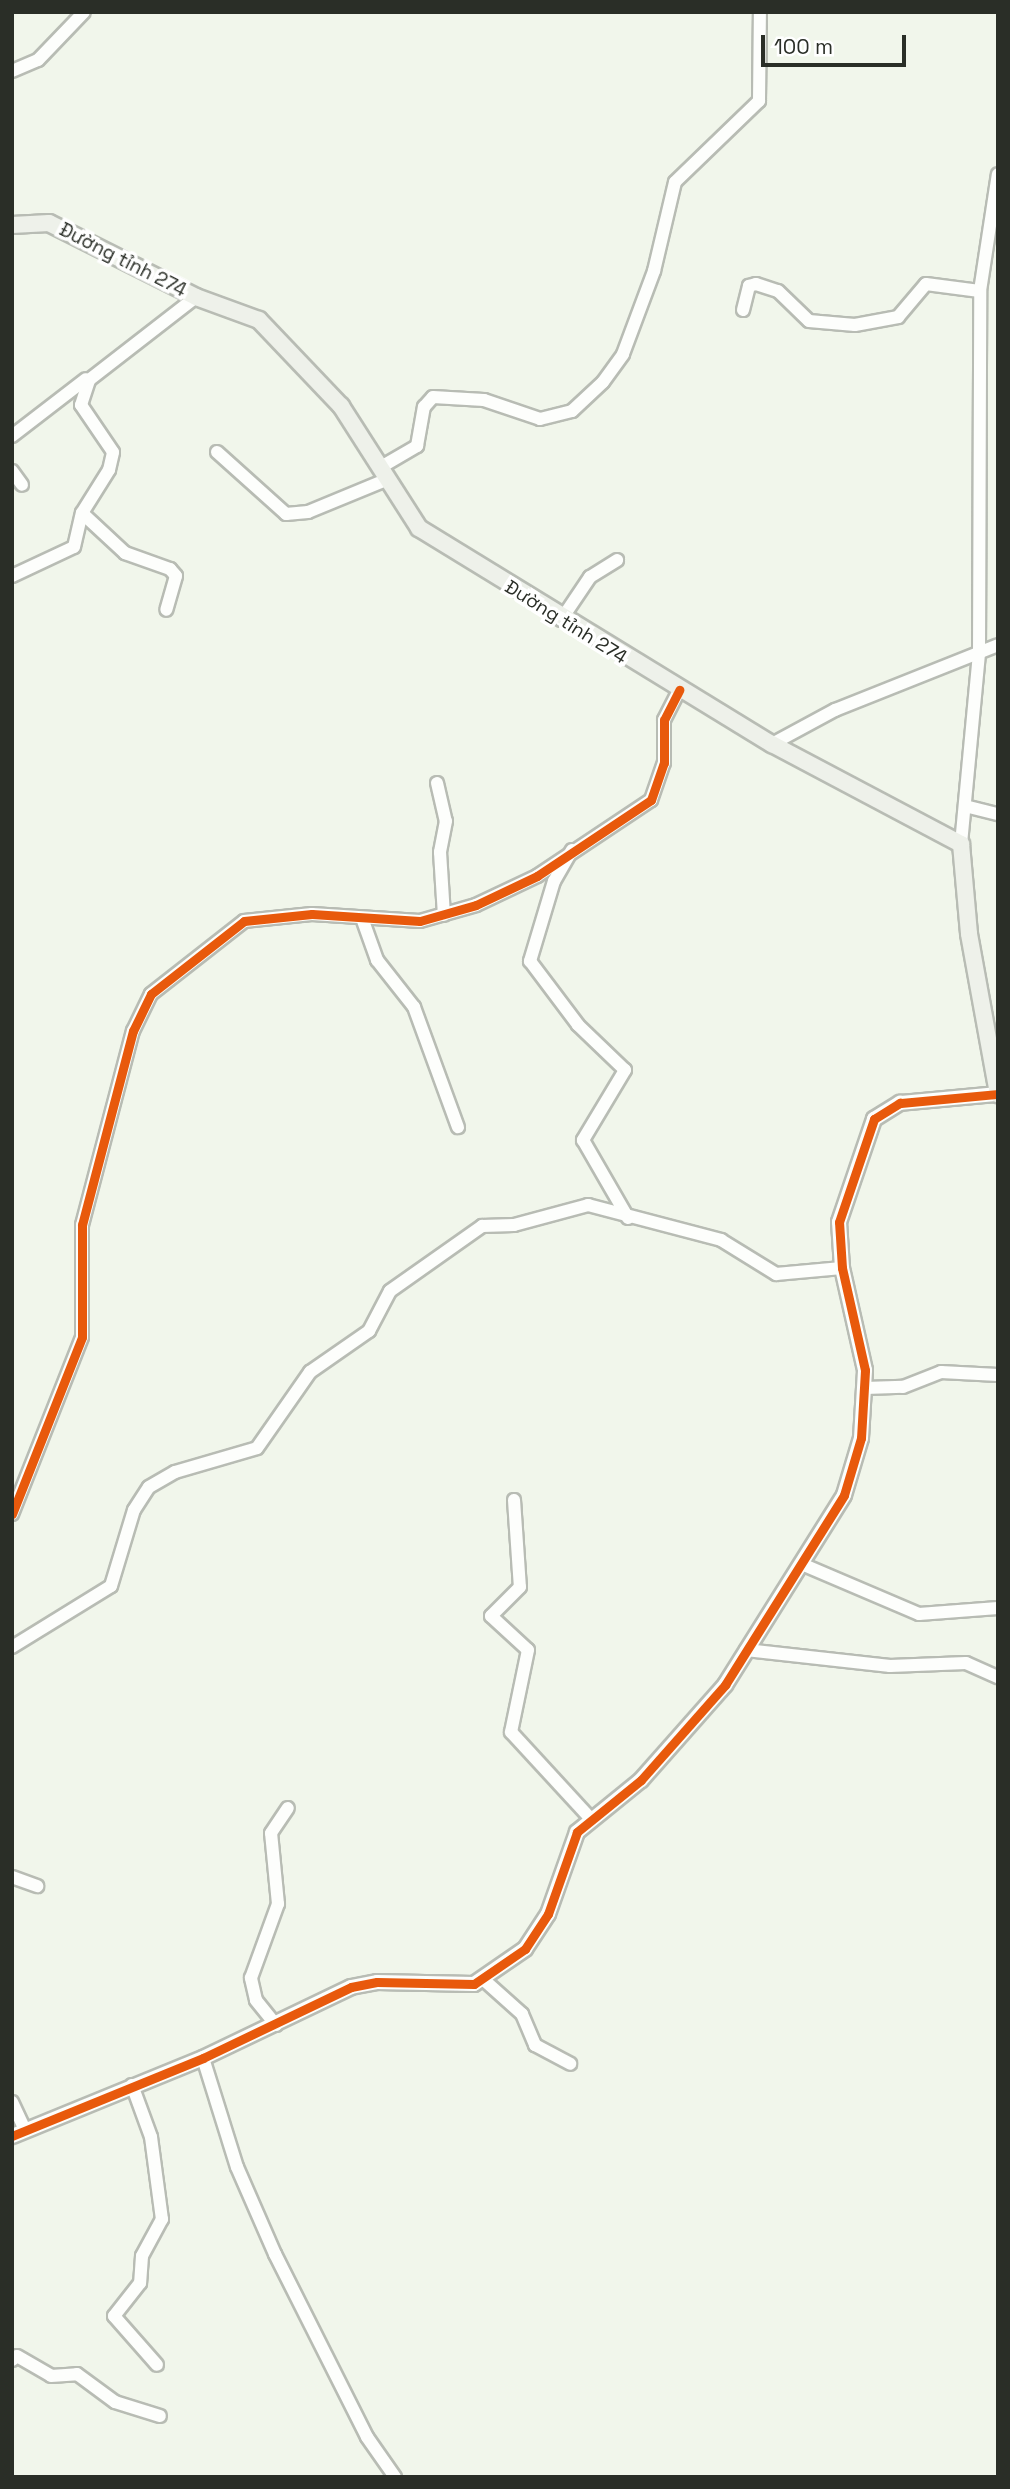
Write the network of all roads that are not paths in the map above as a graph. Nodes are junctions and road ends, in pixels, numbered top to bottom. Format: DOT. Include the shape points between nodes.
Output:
graph roads {
  1 [pos="84,12"];
  2 [pos="760,12"];
  3 [pos="12,71"];
  4 [pos="998,174"];
  5 [pos="12,225"];
  6 [pos="980,291"];
  7 [pos="196,297"];
  8 [pos="743,310"];
  9 [pos="100,369"];
  10 [pos="13,435"];
  11 [pos="216,452"];
  12 [pos="12,471"];
  13 [pos="385,473"];
  14 [pos="22,485"];
  15 [pos="82,513"];
  16 [pos="617,560"];
  17 [pos="12,576"];
  18 [pos="166,610"];
  19 [pos="561,620"];
  20 [pos="998,645"];
  21 [pos="979,654"];
  22 [pos="679,690"];
  23 [pos="772,744"];
  24 [pos="437,783"];
  25 [pos="969,807"];
  26 [pos="998,814"];
  27 [pos="961,844"];
  28 [pos="571,848"];
  29 [pos="444,915"];
  30 [pos="362,918"];
  31 [pos="997,1094"];
  32 [pos="458,1127"];
  33 [pos="628,1217"];
  34 [pos="842,1268"];
  35 [pos="998,1375"];
  36 [pos="865,1388"];
  37 [pos="513,1500"];
  38 [pos="12,1514"];
  39 [pos="804,1565"];
  40 [pos="998,1608"];
  41 [pos="12,1647"];
  42 [pos="746,1650"];
  43 [pos="998,1678"];
  44 [pos="288,1808"];
  45 [pos="591,1819"];
  46 [pos="12,1877"];
  47 [pos="37,1886"];
  48 [pos="484,1980"];
  49 [pos="275,2025"];
  50 [pos="203,2058"];
  51 [pos="570,2064"];
  52 [pos="132,2085"];
  53 [pos="12,2102"];
  54 [pos="19,2133"];
  55 [pos="12,2360"];
  56 [pos="157,2365"];
  57 [pos="160,2416"];
  58 [pos="395,2477"];
  1 -- 3 [label="street" via="38,60"];
  2 -- 13 [label="street" via="759,101 744,122 675,182 654,271 623,354 603,382 572,411 540,419 492,401 433,397 424,407 417,446"];
  4 -- 6 [label="street"];
  5 -- 7 [label="main road, Đường tỉnh 274" via="49,223"];
  6 -- 8 [label="street" via="926,284 898,317 855,325 809,321 791,300 756,284 749,286"];
  6 -- 21 [label="street"];
  7 -- 9 [label="street"];
  7 -- 13 [label="main road, Đường tỉnh 274" via="249,315 274,332 341,406"];
  9 -- 10 [label="street"];
  9 -- 15 [label="street" via="82,392 81,405 109,443 113,461"];
  11 -- 13 [label="street" via="267,503 286,514 308,512"];
  12 -- 14 [label="street"];
  13 -- 19 [label="main road, Đường tỉnh 274" via="419,528"];
  15 -- 17 [label="street" via="74,547"];
  15 -- 18 [label="street" via="125,553 170,569 176,576"];
  16 -- 19 [label="street" via="590,577"];
  19 -- 22 [label="main road, Đường tỉnh 274"];
  20 -- 21 [label="street"];
  21 -- 23 [label="street" via="835,710"];
  21 -- 25 [label="street"];
  22 -- 23 [label="main road, Đường tỉnh 274"];
  22 -- 28 [label="street" via="664,720 664,763 651,800 641,812"];
  23 -- 27 [label="main road, Đường tỉnh 274"];
  24 -- 29 [label="street" via="446,821 440,852"];
  25 -- 26 [label="street"];
  25 -- 27 [label="street"];
  27 -- 31 [label="main road"];
  28 -- 29 [label="street" via="537,876"];
  28 -- 33 [label="street" via="554,881 530,961 578,1025 625,1070 583,1140"];
  29 -- 30 [label="street" via="412,922"];
  30 -- 32 [label="street" via="377,960 423,1028"];
  30 -- 38 [label="street" via="278,914 235,924 144,1004 82,1225 82,1337"];
  31 -- 34 [label="street" via="900,1103 874,1119 841,1212"];
  33 -- 34 [label="street" via="721,1240 776,1274"];
  33 -- 41 [label="street" via="580,1204 514,1225 488,1224 398,1284 369,1331 310,1372 267,1440 245,1454 175,1472 149,1487 134,1510 111,1586"];
  34 -- 36 [label="street"];
  35 -- 36 [label="street" via="941,1372 903,1387"];
  36 -- 39 [label="street" via="855,1466"];
  37 -- 45 [label="street" via="520,1587 491,1616 528,1650 511,1732"];
  39 -- 40 [label="street" via="919,1614"];
  39 -- 42 [label="street"];
  42 -- 43 [label="street" via="900,1667 966,1663"];
  42 -- 45 [label="street" via="725,1685 641,1780"];
  44 -- 49 [label="street" via="271,1833 278,1904 251,1978 256,2000"];
  45 -- 48 [label="street" via="571,1843 539,1931 513,1961"];
  46 -- 47 [label="street"];
  48 -- 49 [label="street" via="459,1987 364,1983"];
  48 -- 51 [label="street" via="522,2014 535,2045"];
  49 -- 50 [label="street"];
  50 -- 52 [label="street"];
  50 -- 58 [label="street" via="237,2167 275,2254 367,2437"];
  52 -- 54 [label="street"];
  52 -- 56 [label="street" via="151,2137 162,2219 142,2256 140,2283 114,2316"];
  53 -- 54 [label="street"];
  55 -- 57 [label="street" via="16,2356 51,2376 78,2374 115,2402"];
}
